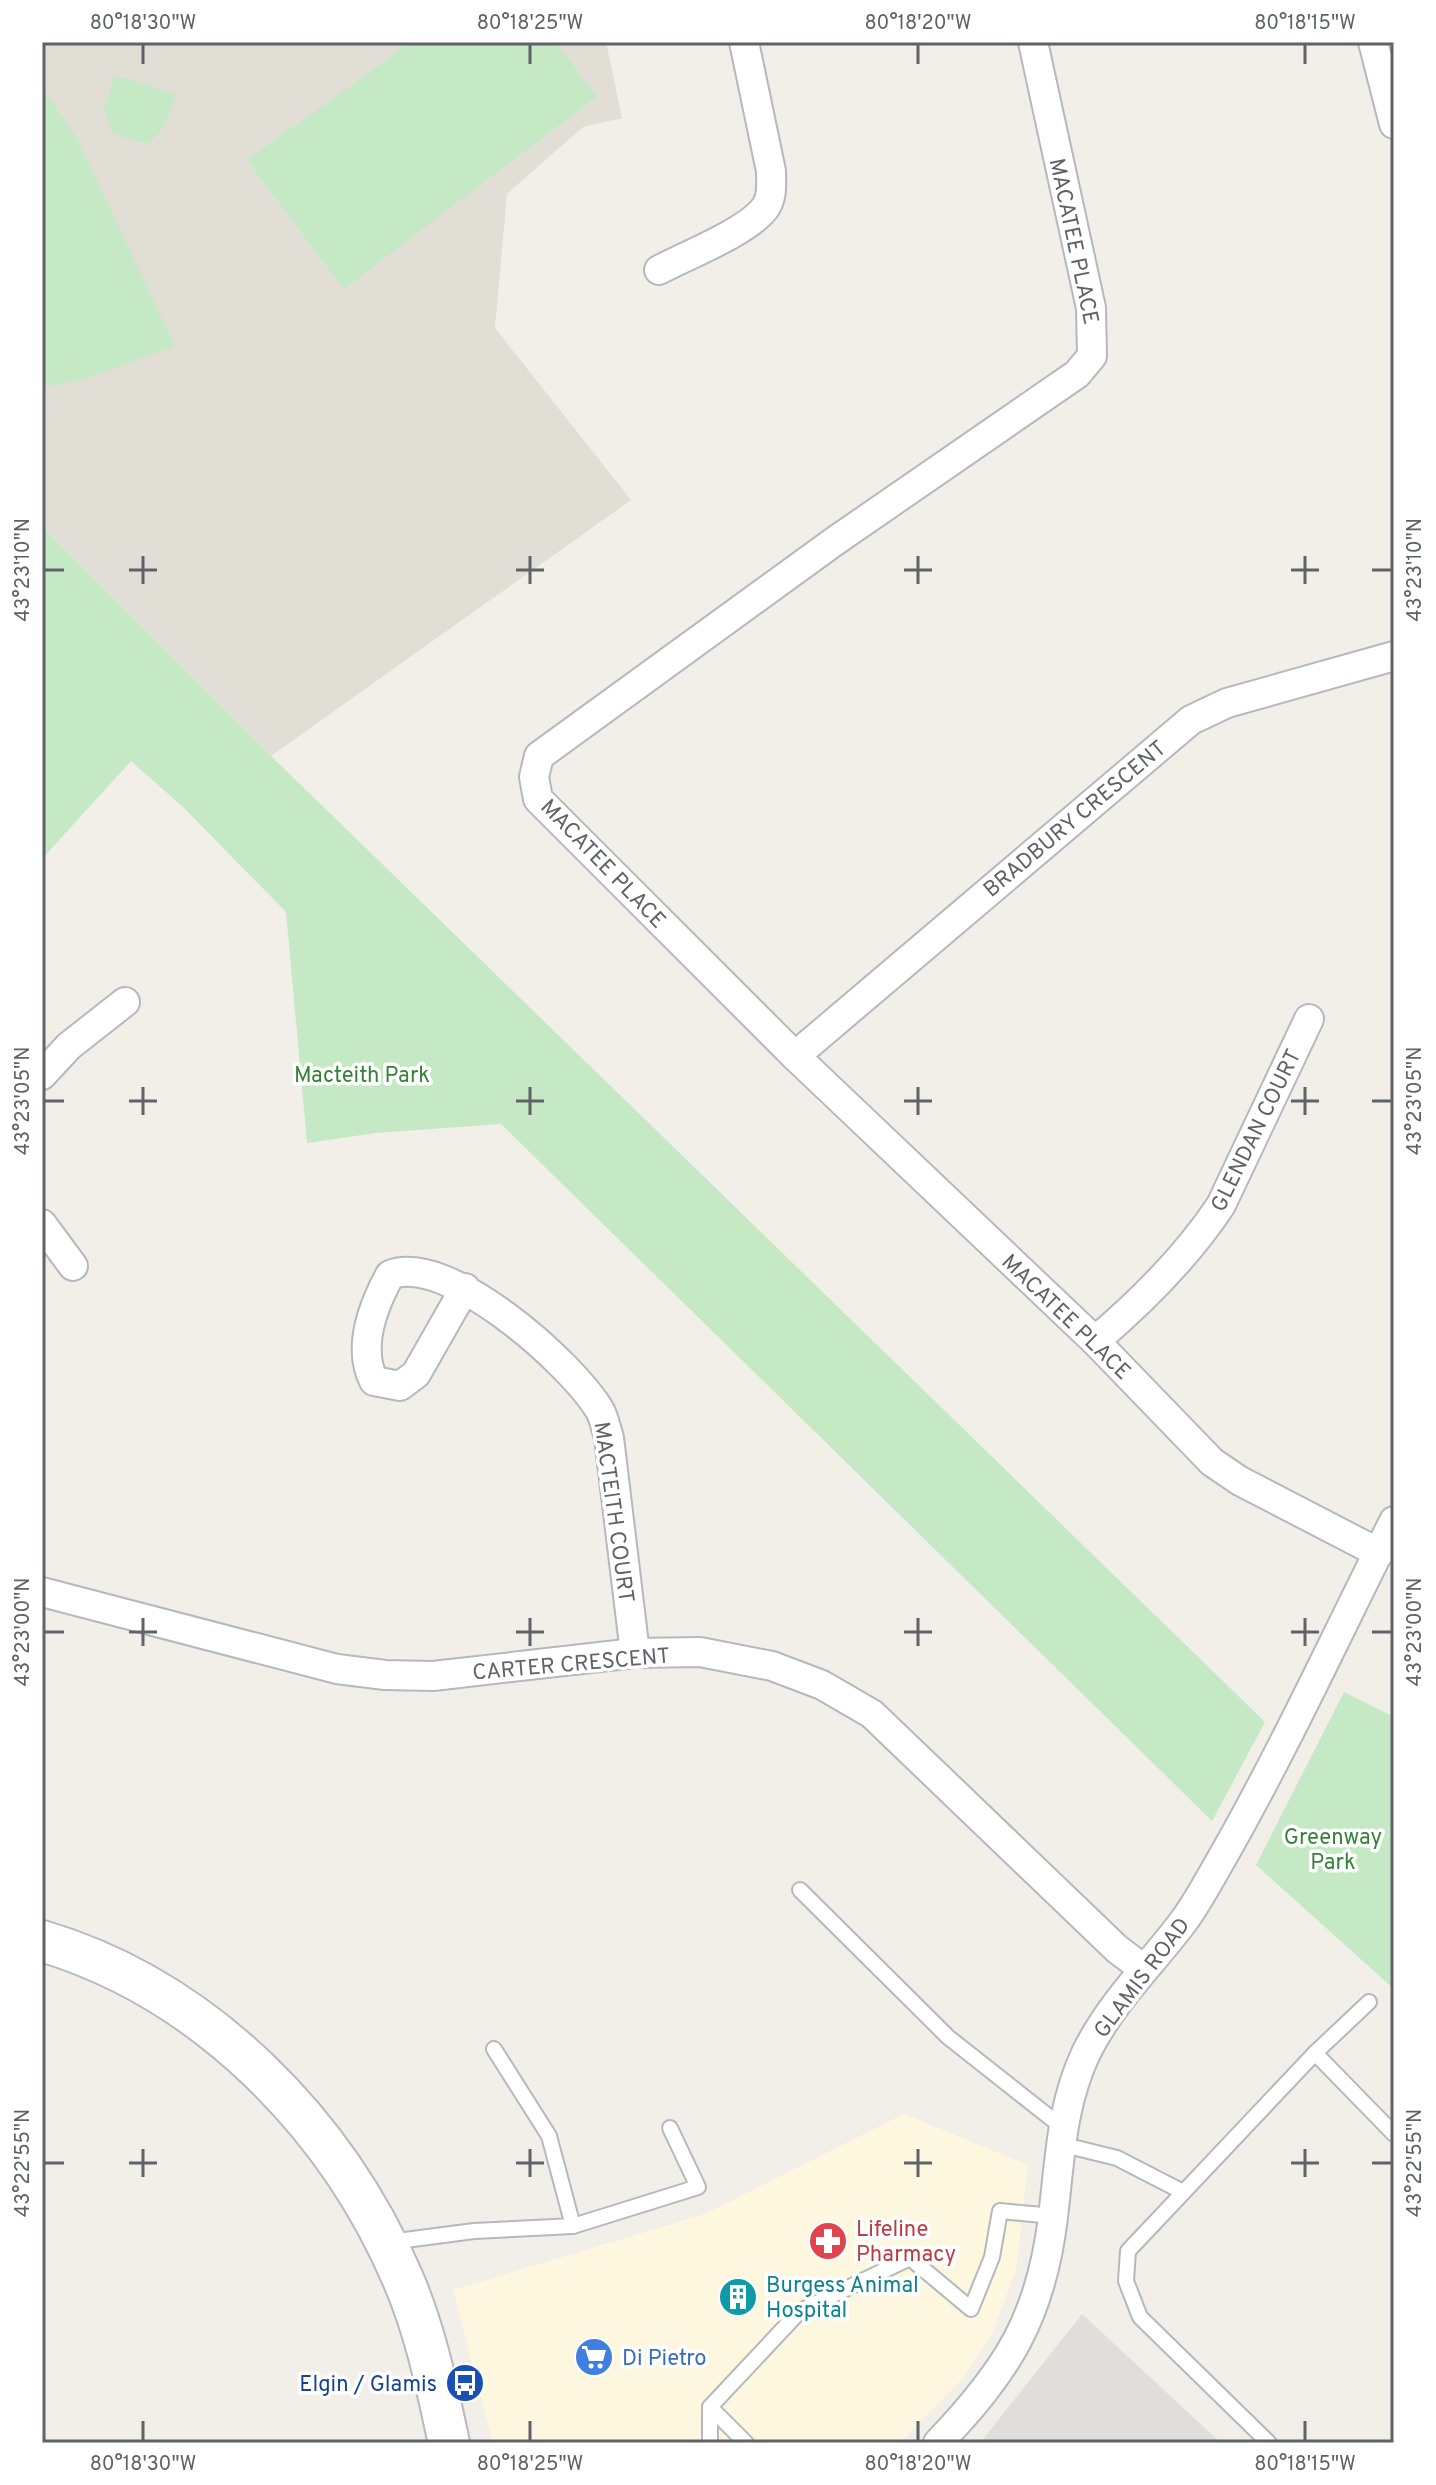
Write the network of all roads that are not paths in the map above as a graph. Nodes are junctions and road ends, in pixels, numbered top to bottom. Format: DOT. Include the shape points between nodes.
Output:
graph roads {
  1 [pos="744,42"];
  2 [pos="1033,42"];
  3 [pos="1373,42"];
  4 [pos="1394,124"];
  5 [pos="659,270"];
  6 [pos="1394,656"];
  7 [pos="125,1002"];
  8 [pos="1309,1019"];
  9 [pos="795,1056"];
  10 [pos="42,1075"];
  11 [pos="42,1224"];
  12 [pos="73,1266"];
  13 [pos="465,1288"];
  14 [pos="1095,1341"];
  15 [pos="1394,1521"];
  16 [pos="1379,1553"];
  17 [pos="42,1592"];
  18 [pos="635,1653"];
  19 [pos="800,1890"];
  20 [pos="42,1941"];
  21 [pos="1142,1968"];
  22 [pos="1369,2002"];
  23 [pos="494,2049"];
  24 [pos="1315,2053"];
  25 [pos="670,2128"];
  26 [pos="1394,2134"];
  27 [pos="1061,2136"];
  28 [pos="1183,2192"];
  29 [pos="1053,2216"];
  30 [pos="573,2226"];
  31 [pos="386,2243"];
  32 [pos="710,2407"];
  33 [pos="449,2443"];
  34 [pos="710,2443"];
  35 [pos="746,2443"];
  36 [pos="938,2443"];
  37 [pos="1269,2443"];
  1 -- 5 [label="street" via="771,171 766,208"];
  2 -- 9 [label="street, MACATEE PLACE" via="1091,308 1092,356 1077,374 539,756 534,777 538,799"];
  3 -- 4 [label="street"];
  6 -- 9 [label="street, BRADBURY CRESCENT" via="1242,698 1191,720"];
  7 -- 10 [label="street"];
  8 -- 14 [label="street, GLENDAN COURT" via="1204,1231"];
  9 -- 14 [label="street, MACATEE PLACE"];
  11 -- 12 [label="street"];
  13 -- 18 [label="street, MACTEITH COURT" via="546,1352 601,1410 609,1438"];
  14 -- 16 [label="street, MACATEE PLACE" via="1212,1462"];
  15 -- 16 [label="street, GLAMIS ROAD"];
  16 -- 21 [label="street, GLAMIS ROAD" via="1218,1865 1183,1921"];
  17 -- 18 [label="street, CARTER CRESCENT" via="337,1669 385,1675 433,1676"];
  18 -- 21 [label="street, CARTER CRESCENT" via="700,1652 772,1666 822,1685 872,1714"];
  19 -- 27 [label="lane" via="948,2037"];
  20 -- 31 [label="street" via="113,1969 176,2005 251,2060 315,2129 356,2186"];
  21 -- 27 [label="street, GLAMIS ROAD" via="1090,2045"];
  22 -- 24 [label="lane"];
  23 -- 30 [label="lane" via="549,2136"];
  24 -- 26 [label="lane"];
  24 -- 28 [label="lane"];
  25 -- 30 [label="lane" via="698,2187"];
  27 -- 28 [label="lane"];
  27 -- 29 [label="street, GLAMIS ROAD"];
  28 -- 37 [label="lane" via="1128,2251 1126,2281 1140,2317"];
  29 -- 32 [label="lane" via="1000,2211 992,2257 971,2309 910,2258 800,2311"];
  29 -- 36 [label="street, GLAMIS ROAD" via="1046,2262 1017,2347 984,2394"];
  30 -- 31 [label="lane"];
  31 -- 33 [label="street" via="424,2337"];
  32 -- 34 [label="lane"];
  32 -- 35 [label="lane"];
}
